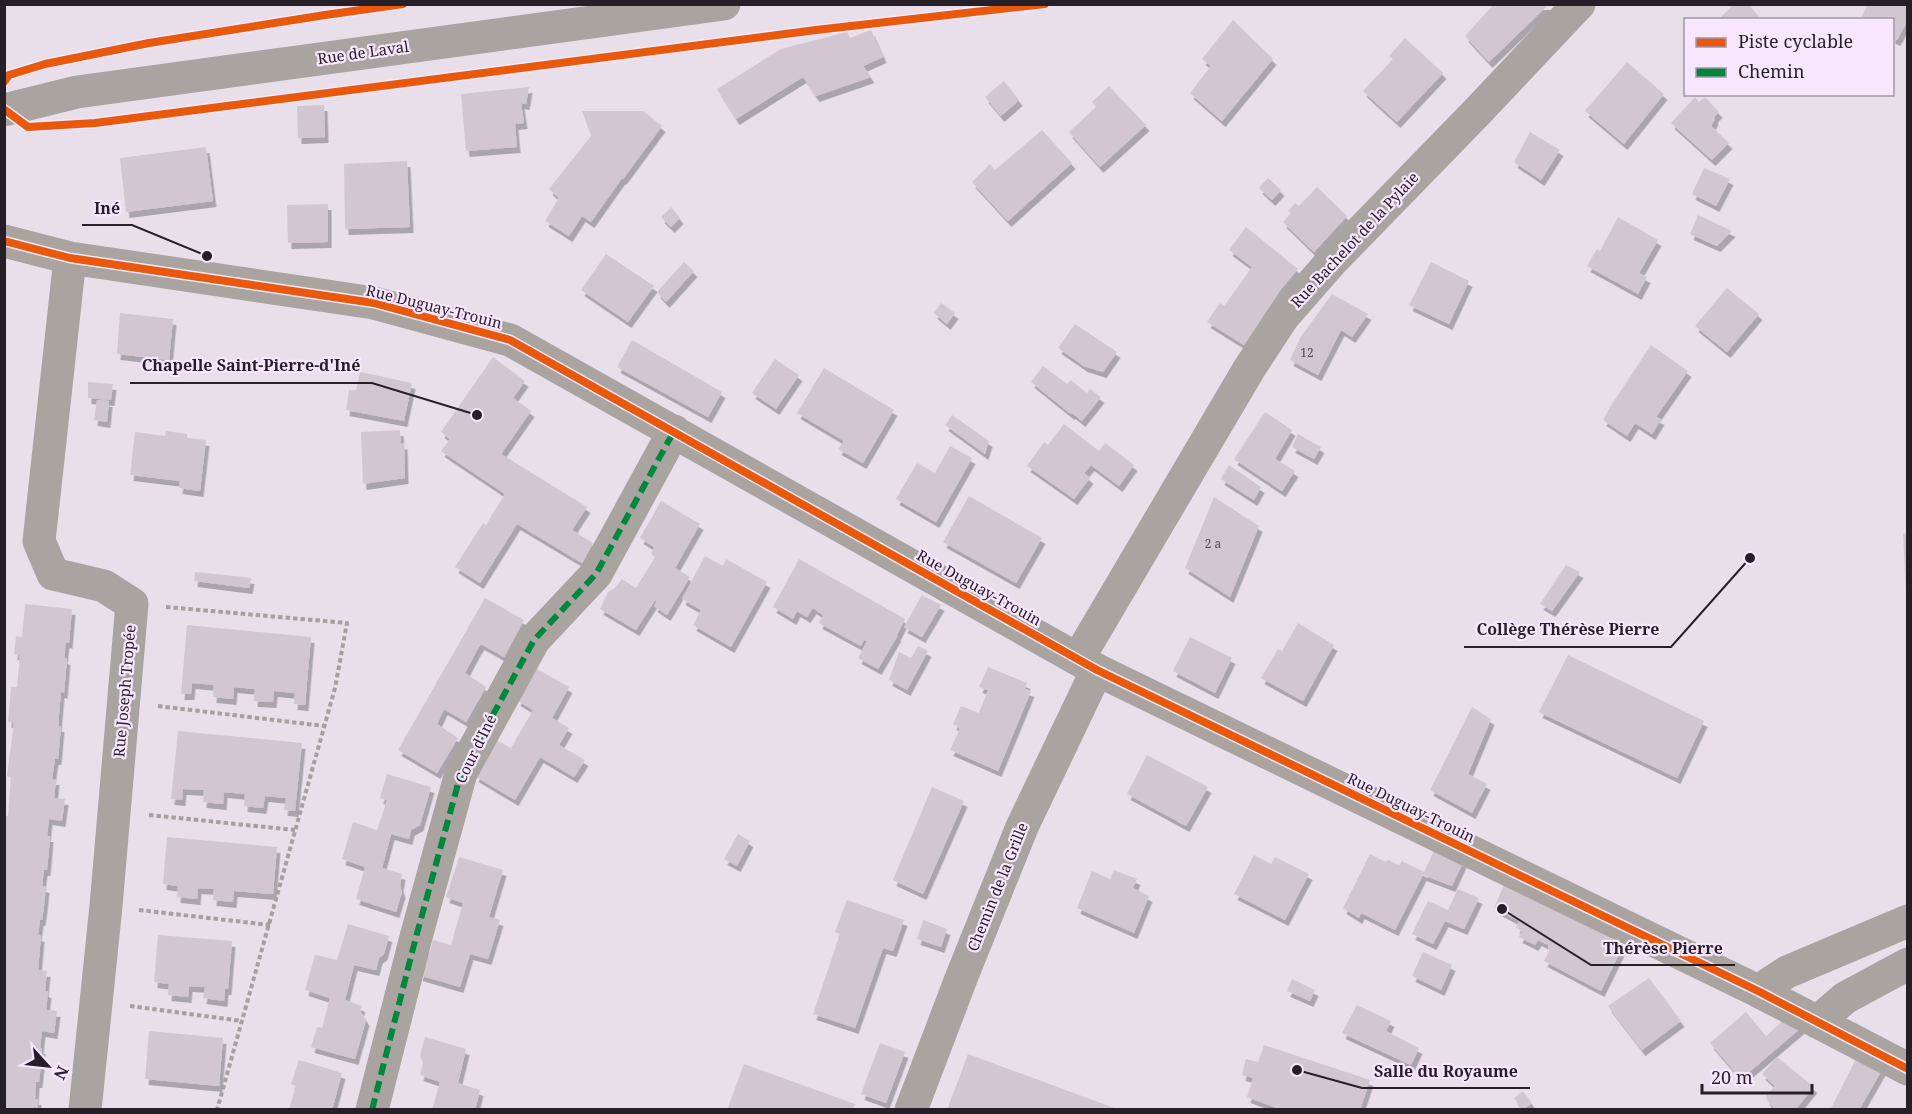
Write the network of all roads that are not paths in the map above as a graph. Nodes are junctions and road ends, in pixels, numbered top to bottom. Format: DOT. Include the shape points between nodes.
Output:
graph roads {
  1 [pos="724,4"];
  2 [pos="1579,4"];
  3 [pos="4,110"];
  4 [pos="4,241"];
  5 [pos="70,258"];
  6 [pos="675,431"];
  7 [pos="1088,665"];
  8 [pos="1908,921"];
  9 [pos="1908,964"];
  10 [pos="1758,991"];
  11 [pos="1817,1022"];
  12 [pos="1908,1069"];
  13 [pos="85,1110"];
  14 [pos="372,1110"];
  15 [pos="911,1110"];
  1 -- 3 [label="street, Rue de Laval" via="77,92"];
  2 -- 7 [label="street, Rue Bachelot de la Pylaie" via="1283,317 1249,369"];
  4 -- 5 [label="street, Rue Duguay-Trouin"];
  5 -- 6 [label="street, Rue Duguay-Trouin" via="374,303 510,340"];
  5 -- 13 [label="street, Rue Joseph Tropée" via="39,541 53,574 104,586 132,604"];
  6 -- 7 [label="street, Rue Duguay-Trouin"];
  6 -- 14 [label="street, Cour d'Iné" via="596,574 534,639 461,773"];
  7 -- 10 [label="street, Rue Duguay-Trouin"];
  7 -- 15 [label="street, Chemin de la Grille"];
  8 -- 10 [label="street" via="1786,972"];
  9 -- 11 [label="street" via="1845,998"];
  10 -- 11 [label="street, Rue Duguay-Trouin"];
  11 -- 12 [label="street, Rue Duguay-Trouin"];
}
